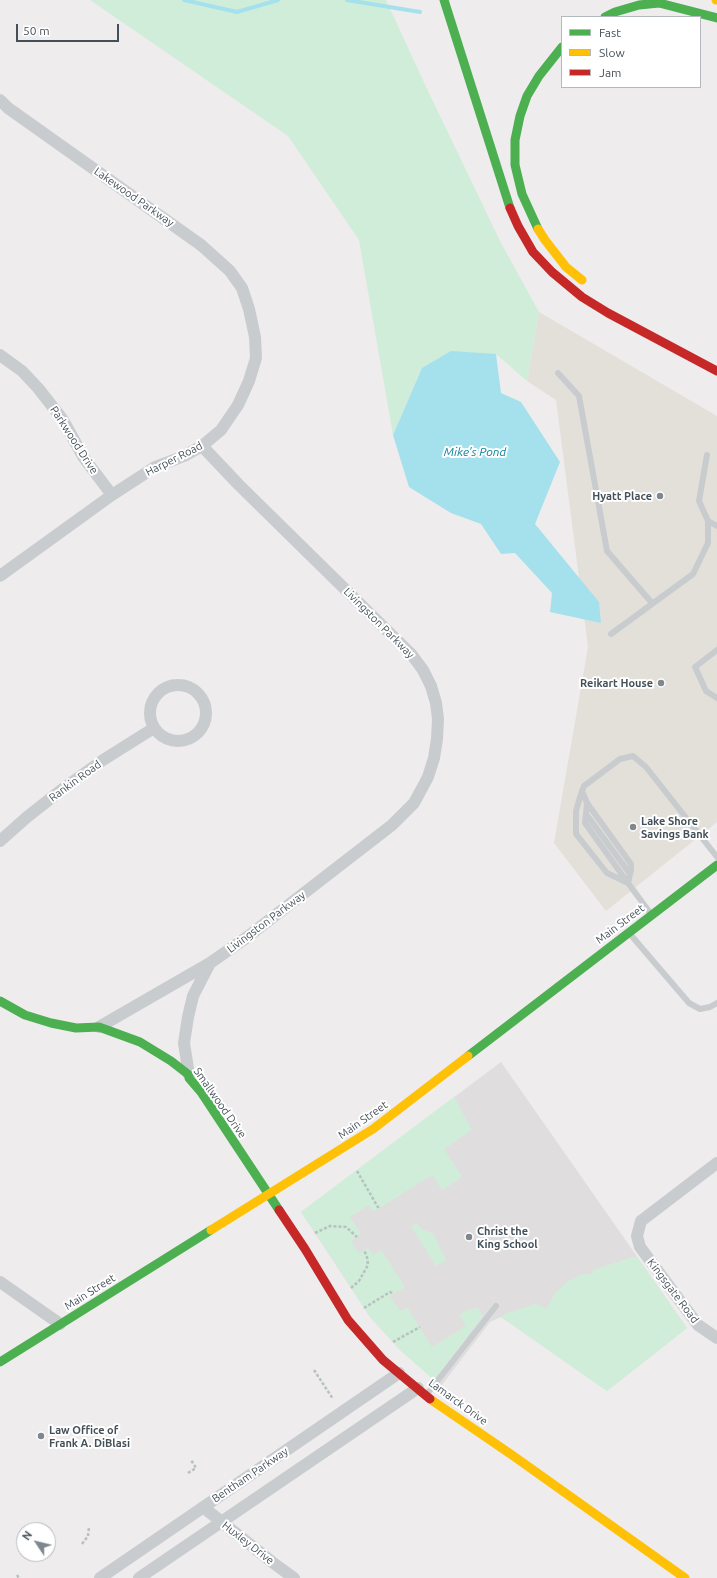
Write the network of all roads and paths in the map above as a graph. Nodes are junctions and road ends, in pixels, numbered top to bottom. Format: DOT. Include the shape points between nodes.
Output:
graph roads {
  1 [pos="444,0"];
  2 [pos="607,16"];
  3 [pos="717,18"];
  4 [pos="561,48"];
  5 [pos="0,100"];
  6 [pos="590,287"];
  7 [pos="249,309"];
  8 [pos="0,355"];
  9 [pos="717,371"];
  10 [pos="558,373"];
  11 [pos="202,446"];
  12 [pos="707,455"];
  13 [pos="112,495"];
  14 [pos="708,521"];
  15 [pos="717,526"];
  16 [pos="0,576"];
  17 [pos="652,603"];
  18 [pos="611,634"];
  19 [pos="717,650"];
  20 [pos="717,698"];
  21 [pos="154,728"];
  22 [pos="582,791"];
  23 [pos="587,803"];
  24 [pos="586,814"];
  25 [pos="0,841"];
  26 [pos="717,857"];
  27 [pos="714,869"];
  28 [pos="630,874"];
  29 [pos="628,883"];
  30 [pos="652,915"];
  31 [pos="628,933"];
  32 [pos="210,963"];
  33 [pos="0,1001"];
  34 [pos="717,1003"];
  35 [pos="99,1027"];
  36 [pos="189,1075"];
  37 [pos="717,1163"];
  38 [pos="356,1170"];
  39 [pos="268,1195"];
  40 [pos="379,1209"];
  41 [pos="315,1233"];
  42 [pos="357,1237"];
  43 [pos="364,1250"];
  44 [pos="0,1282"];
  45 [pos="351,1288"];
  46 [pos="394,1294"];
  47 [pos="496,1306"];
  48 [pos="364,1308"];
  49 [pos="60,1324"];
  50 [pos="420,1327"];
  51 [pos="717,1338"];
  52 [pos="393,1342"];
  53 [pos="0,1362"];
  54 [pos="314,1370"];
  55 [pos="400,1373"];
  56 [pos="422,1392"];
  57 [pos="333,1398"];
  58 [pos="191,1460"];
  59 [pos="188,1473"];
  60 [pos="203,1507"];
  61 [pos="222,1522"];
  62 [pos="89,1527"];
  63 [pos="82,1544"];
  64 [pos="100,1578"];
  65 [pos="139,1578"];
  66 [pos="294,1578"];
  67 [pos="685,1578"];
  1 -- 9 [label="main road" via="509,205 533,252 582,297"];
  2 -- 3 [label="main road" via="639,5 659,3"];
  4 -- 6 [label="main road" via="527,96 515,140 515,165 522,194 544,240 566,267"];
  5 -- 7 [label="street, Lakewood Parkway" via="201,245 230,271 242,288"];
  7 -- 11 [label="street, Harper Road" via="256,358 249,381 238,405 221,430"];
  8 -- 13 [label="street, Parkwood Drive" via="22,371 38,388 63,420 84,458"];
  10 -- 17 [label="lane" via="579,396 607,550"];
  11 -- 13 [label="street, Harper Road" via="155,467"];
  11 -- 32 [label="street, Livingston Parkway" via="412,655 431,686 438,719 434,758 428,777 414,803 380,834"];
  12 -- 14 [label="lane" via="699,501"];
  13 -- 16 [label="street, Harper Road"];
  14 -- 15 [label="lane"];
  14 -- 17 [label="lane" via="708,543 693,574"];
  17 -- 18 [label="lane"];
  19 -- 20 [label="lane" via="695,667 706,691"];
  21 -- 21 [label="street" via="150,719 150,709 159,692 172,686 187,686 196,690 206,707 207,716 200,732 193,738 176,742 167,740"];
  21 -- 25 [label="street, Rankin Road" via="64,788"];
  22 -- 23 [label="lane"];
  22 -- 26 [label="lane" via="584,786 620,759 632,756 646,767"];
  22 -- 29 [label="lane" via="576,811 576,834 607,873"];
  23 -- 24 [label="lane"];
  23 -- 28 [label="lane" via="632,864"];
  24 -- 28 [label="lane"];
  24 -- 29 [label="lane" via="585,823"];
  27 -- 30 [label="main road, Main Street"];
  28 -- 29 [label="lane"];
  29 -- 30 [label="lane"];
  30 -- 31 [label="main road, Main Street"];
  31 -- 34 [label="lane" via="689,1003 700,1009"];
  31 -- 39 [label="main road, Main Street" via="373,1129"];
  32 -- 35 [label="street, Livingston Parkway"];
  32 -- 36 [label="street, Livingston Parkway" via="193,996 188,1017 184,1043"];
  33 -- 35 [label="main road, Smallwood Drive" via="25,1015 51,1023 76,1028"];
  35 -- 36 [label="main road, Smallwood Drive" via="140,1042"];
  36 -- 39 [label="main road, Smallwood Drive"];
  37 -- 51 [label="street, Kingsgate Road" via="641,1220 637,1236 640,1247 698,1325"];
  38 -- 40 [label="path"];
  39 -- 49 [label="main road, Main Street"];
  39 -- 55 [label="main road, Lamarck Drive" via="305,1249 348,1320 383,1360"];
  41 -- 42 [label="path" via="330,1226 346,1227"];
  43 -- 45 [label="path" via="368,1265 359,1281"];
  44 -- 49 [label="street"];
  46 -- 48 [label="path" via="390,1292"];
  47 -- 56 [label="lane"];
  49 -- 53 [label="main road, Main Street"];
  50 -- 52 [label="path"];
  54 -- 57 [label="path"];
  55 -- 56 [label="main road, Lamarck Drive"];
  55 -- 60 [label="street, Bentham Parkway"];
  56 -- 61 [label="street, Bentham Parkway"];
  56 -- 67 [label="main road, Lamarck Drive"];
  58 -- 59 [label="path" via="196,1468"];
  60 -- 61 [label="street, Huxley Drive"];
  60 -- 64 [label="street, Bentham Parkway"];
  61 -- 65 [label="street, Bentham Parkway"];
  61 -- 66 [label="street, Huxley Drive"];
  62 -- 63 [label="path" via="88,1536"];
}
